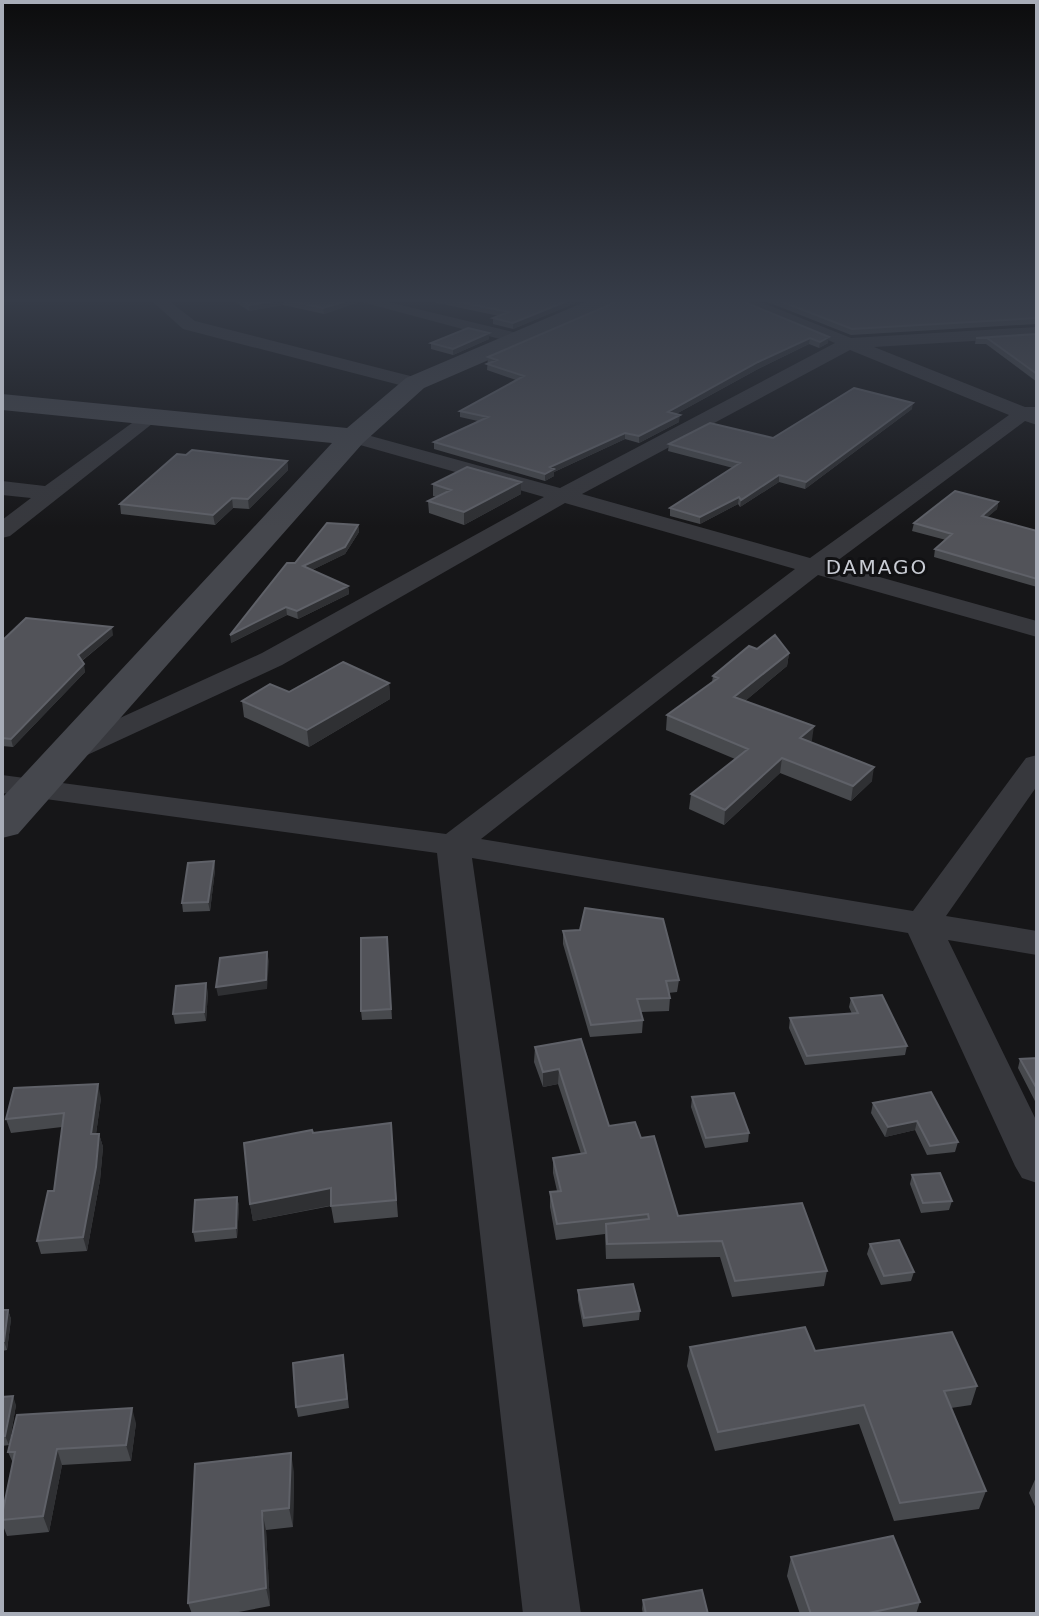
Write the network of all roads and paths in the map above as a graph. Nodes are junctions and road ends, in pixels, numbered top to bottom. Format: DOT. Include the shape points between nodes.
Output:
graph roads {
  1 [pos="389,376"];
  2 [pos="430,376"];
  3 [pos="786,376"];
  4 [pos="934,376"];
  5 [pos="415,383"];
  6 [pos="2,402"];
  7 [pos="1033,415"];
  8 [pos="150,416"];
  9 [pos="353,437"];
  10 [pos="2,488"];
  11 [pos="53,494"];
  12 [pos="564,495"];
  13 [pos="2,531"];
  14 [pos="813,567"];
  15 [pos="1037,629"];
  16 [pos="74,750"];
  17 [pos="1037,764"];
  18 [pos="18,787"];
  19 [pos="2,825"];
  20 [pos="453,845"];
  21 [pos="922,924"];
  22 [pos="1037,943"];
  23 [pos="1037,1166"];
  24 [pos="552,1614"];
  1 -- 5 [label="street"];
  2 -- 5 [label="main road"];
  3 -- 12 [label="street"];
  4 -- 7 [label="street"];
  5 -- 9 [label="main road"];
  6 -- 8 [label="main road"];
  7 -- 14 [label="street"];
  8 -- 9 [label="main road"];
  8 -- 11 [label="street"];
  9 -- 12 [label="street"];
  9 -- 16 [label="main road"];
  10 -- 11 [label="street"];
  11 -- 13 [label="street"];
  12 -- 14 [label="street"];
  12 -- 16 [label="street" via="272,659"];
  14 -- 15 [label="street"];
  14 -- 20 [label="street"];
  16 -- 18 [label="main road"];
  17 -- 21 [label="street"];
  18 -- 19 [label="main road"];
  18 -- 20 [label="street"];
  20 -- 21 [label="street"];
  20 -- 24 [label="street"];
  21 -- 22 [label="street"];
  21 -- 23 [label="street"];
}
